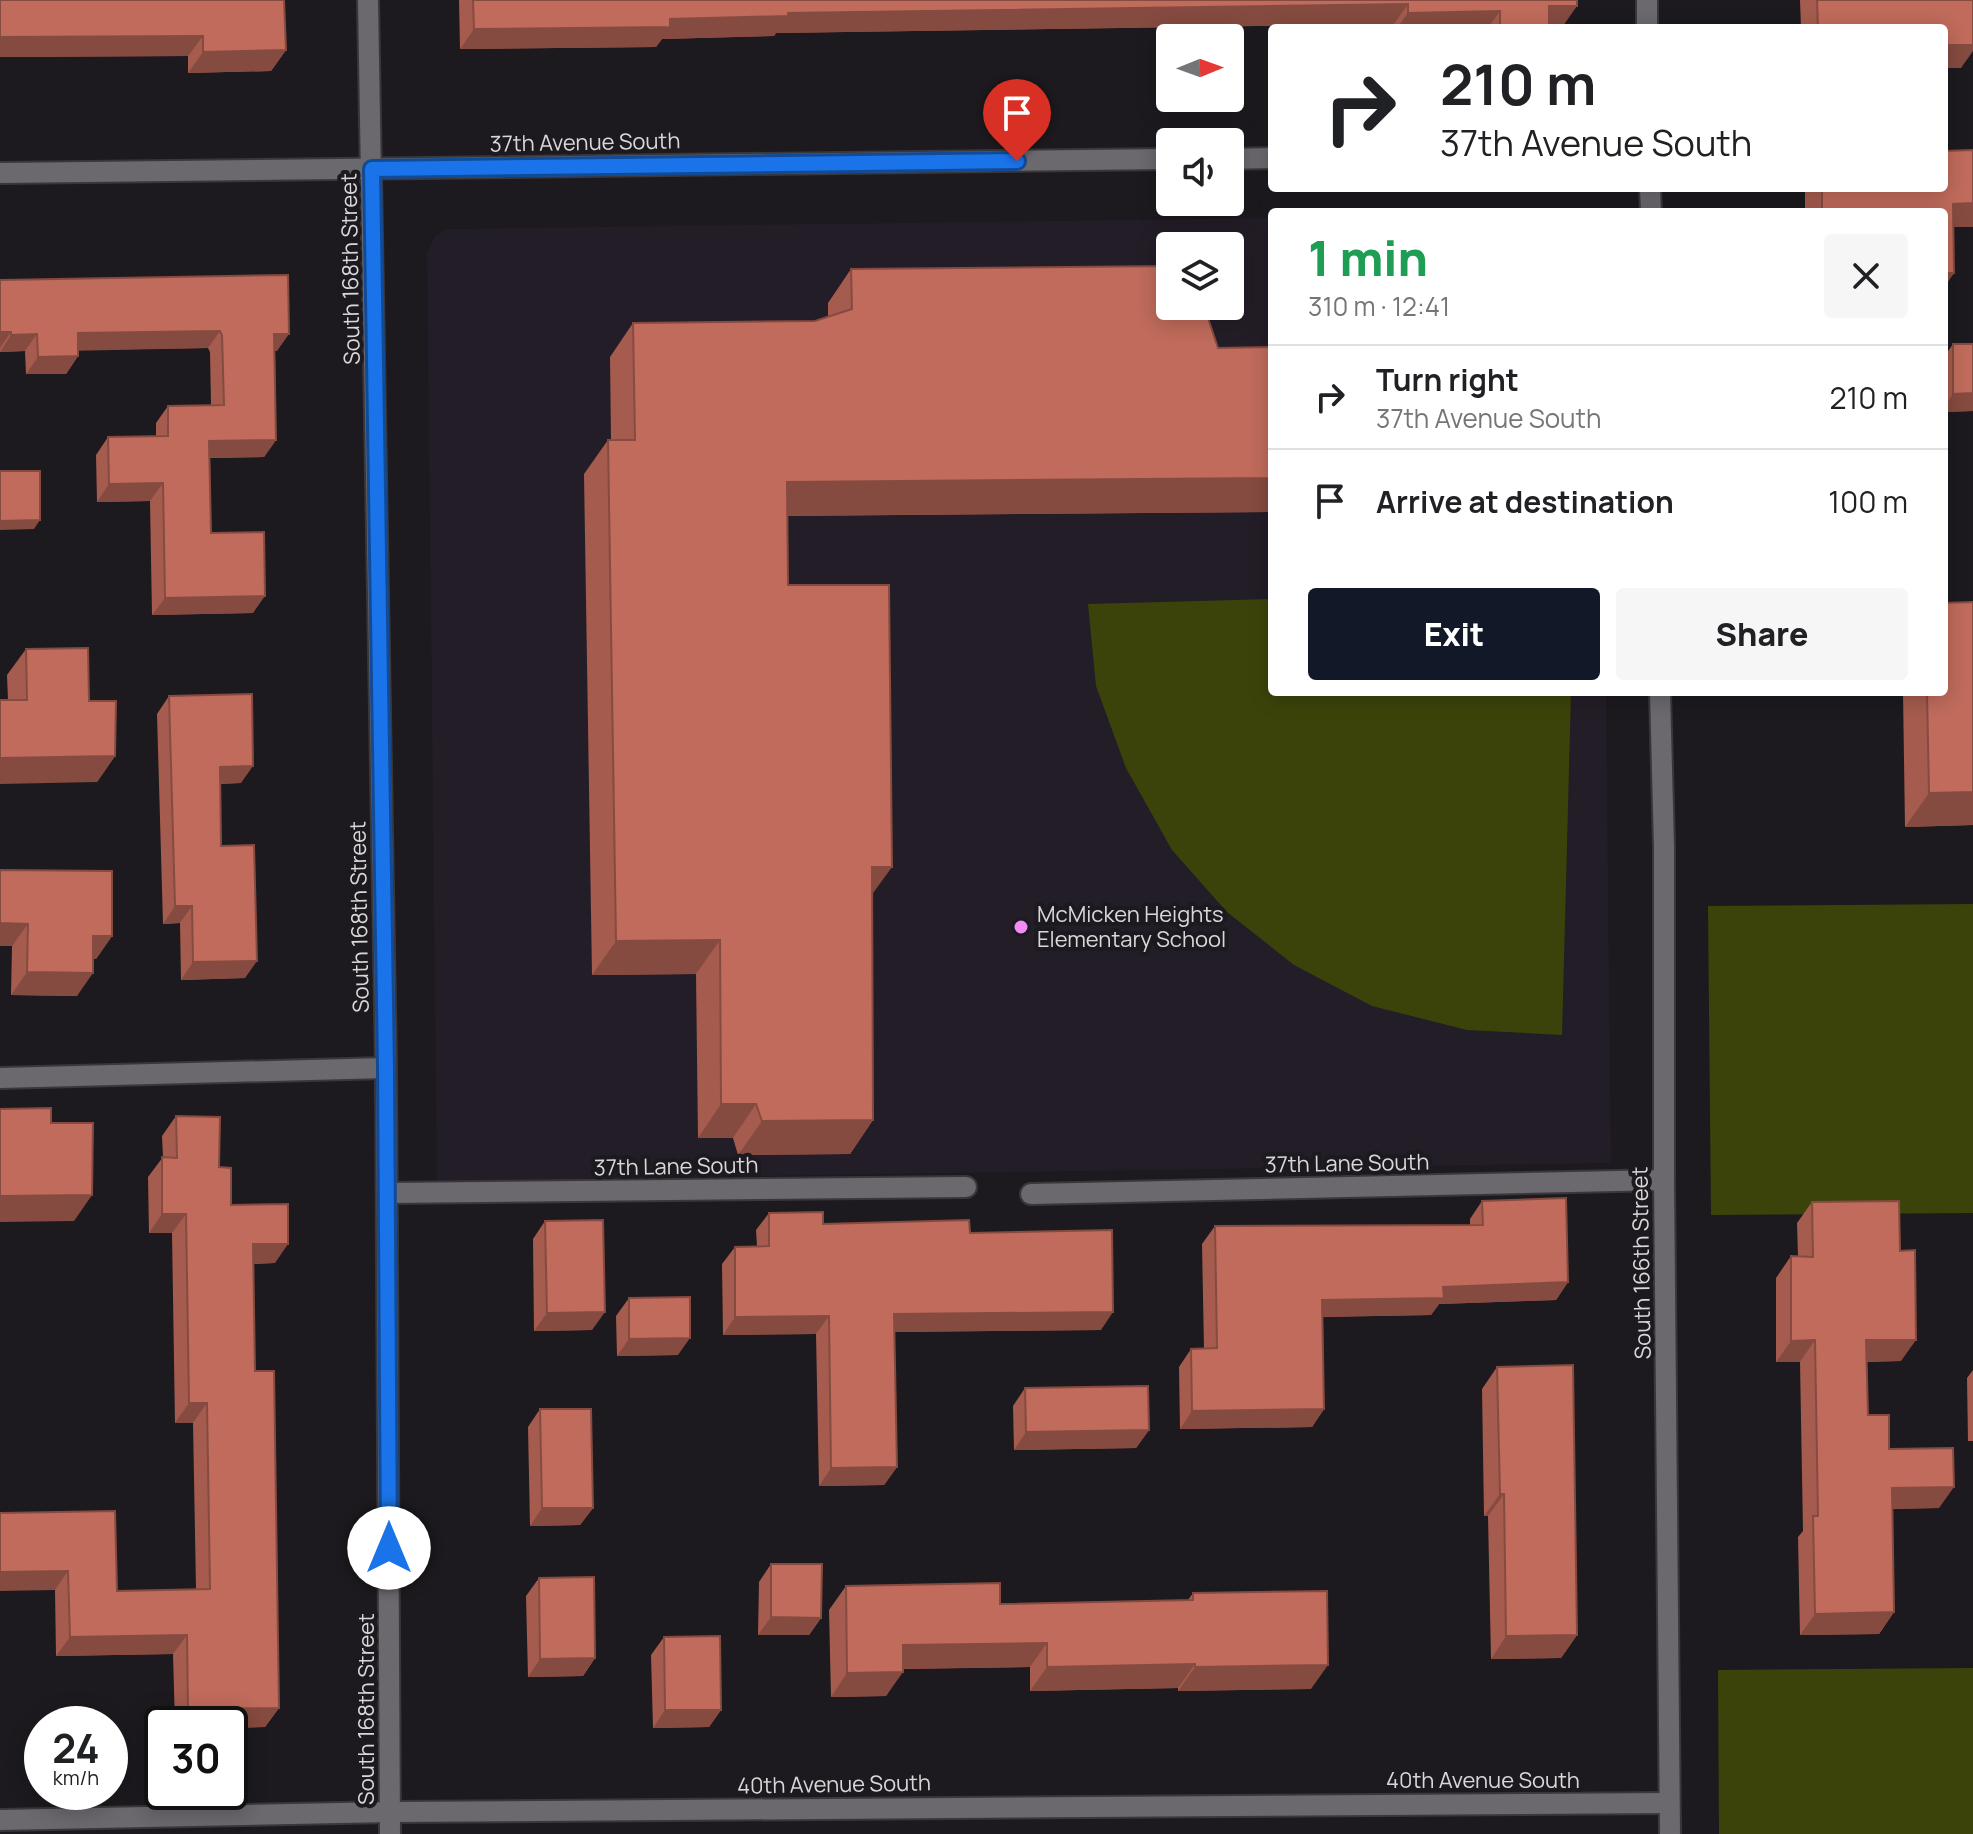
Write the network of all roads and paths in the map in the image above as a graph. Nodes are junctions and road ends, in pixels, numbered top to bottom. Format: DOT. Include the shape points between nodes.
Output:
graph roads {
  1 [pos="368,0"];
  2 [pos="1647,0"];
  3 [pos="1647,24"];
  4 [pos="1268,158"];
  5 [pos="1156,159"];
  6 [pos="1244,159"];
  7 [pos="372,169"];
  8 [pos="0,173"];
  9 [pos="1660,696"];
  10 [pos="386,1068"];
  11 [pos="0,1078"];
  12 [pos="1664,1180"];
  13 [pos="966,1187"];
  14 [pos="387,1193"];
  15 [pos="1031,1194"];
  16 [pos="1669,1803"];
  17 [pos="390,1812"];
  18 [pos="0,1820"];
  19 [pos="390,1834"];
  20 [pos="1670,1834"];
  1 -- 7 [label="street, South 168th Street"];
  2 -- 3 [label="street"];
  4 -- 6 [label="street"];
  5 -- 7 [label="street, 37th Avenue South"];
  7 -- 8 [label="street, 37th Avenue South"];
  7 -- 10 [label="street, South 168th Street"];
  9 -- 12 [label="street, South 166th Street"];
  10 -- 11 [label="street"];
  10 -- 14 [label="street, South 168th Street"];
  12 -- 15 [label="street, 37th Lane South"];
  12 -- 16 [label="street, South 166th Street"];
  13 -- 14 [label="street, 37th Lane South"];
  14 -- 17 [label="street, South 168th Street"];
  16 -- 17 [label="street, 40th Avenue South"];
  16 -- 20 [label="street, South 166th Street"];
  17 -- 18 [label="street, 40th Avenue South"];
  17 -- 19 [label="street, South 168th Street"];
}
